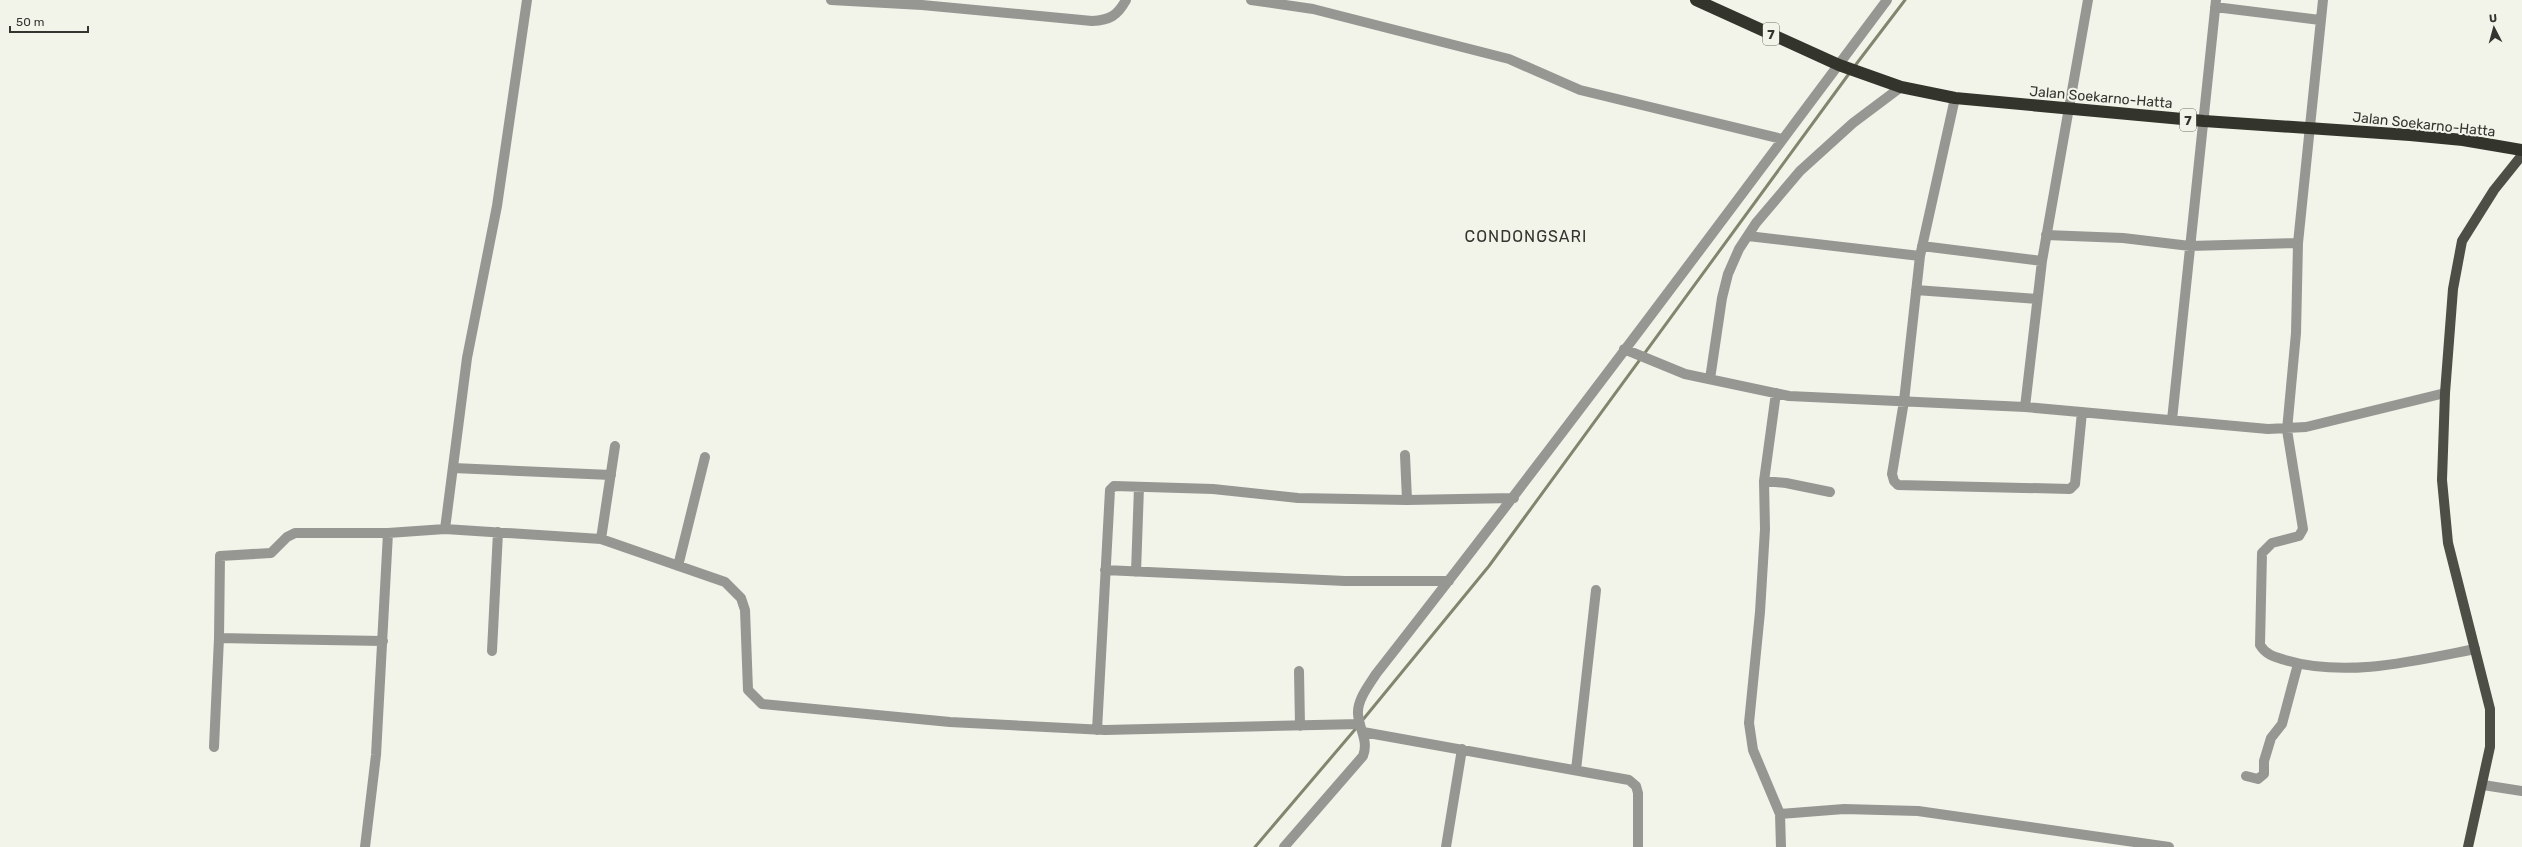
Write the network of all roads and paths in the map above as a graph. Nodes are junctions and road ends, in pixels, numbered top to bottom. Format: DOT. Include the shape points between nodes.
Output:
graph roads {
  1 [pos="528,0"];
  2 [pos="831,0"];
  3 [pos="1126,0"];
  4 [pos="1251,0"];
  5 [pos="1696,0"];
  6 [pos="1887,0"];
  7 [pos="2085,0"];
  8 [pos="2323,0"];
  9 [pos="922,2"];
  10 [pos="2215,4"];
  11 [pos="2320,20"];
  12 [pos="1848,68"];
  13 [pos="1901,86"];
  14 [pos="1955,98"];
  15 [pos="2068,109"];
  16 [pos="2204,121"];
  17 [pos="2309,129"];
  18 [pos="1782,139"];
  19 [pos="2522,150"];
  20 [pos="2522,155"];
  21 [pos="2046,235"];
  22 [pos="1748,236"];
  23 [pos="2298,243"];
  24 [pos="1922,246"];
  25 [pos="2190,246"];
  26 [pos="1920,256"];
  27 [pos="2042,261"];
  28 [pos="1916,290"];
  29 [pos="2037,299"];
  30 [pos="1624,349"];
  31 [pos="1710,379"];
  32 [pos="1776,393"];
  33 [pos="2445,393"];
  34 [pos="1904,401"];
  35 [pos="2025,406"];
  36 [pos="2082,412"];
  37 [pos="2172,420"];
  38 [pos="2287,430"];
  39 [pos="615,446"];
  40 [pos="1405,455"];
  41 [pos="705,457"];
  42 [pos="453,468"];
  43 [pos="611,475"];
  44 [pos="1764,481"];
  45 [pos="1139,487"];
  46 [pos="1830,492"];
  47 [pos="1514,498"];
  48 [pos="1407,500"];
  49 [pos="445,529"];
  50 [pos="388,532"];
  51 [pos="498,532"];
  52 [pos="601,539"];
  53 [pos="678,566"];
  54 [pos="1105,570"];
  55 [pos="1136,572"];
  56 [pos="1448,581"];
  57 [pos="1596,590"];
  58 [pos="219,638"];
  59 [pos="383,641"];
  60 [pos="2475,649"];
  61 [pos="492,651"];
  62 [pos="2298,664"];
  63 [pos="1299,671"];
  64 [pos="1300,726"];
  65 [pos="1361,728"];
  66 [pos="1097,730"];
  67 [pos="214,747"];
  68 [pos="1462,749"];
  69 [pos="1576,770"];
  70 [pos="2246,776"];
  71 [pos="2483,785"];
  72 [pos="2522,791"];
  73 [pos="1780,814"];
  74 [pos="2154,845"];
  75 [pos="365,847"];
  76 [pos="1284,847"];
  77 [pos="1446,847"];
  78 [pos="1638,847"];
  79 [pos="1781,847"];
  80 [pos="2169,847"];
  81 [pos="2468,847"];
  1 -- 42 [label="street" via="497,206 467,358"];
  2 -- 9 [label="street"];
  3 -- 9 [label="street" via="1115,16 1107,20 1092,21"];
  4 -- 18 [label="street" via="1313,9 1509,59 1580,90"];
  5 -- 12 [label="highway, Jalan Soekarno-Hatta / 7"];
  6 -- 12 [label="street"];
  7 -- 15 [label="street"];
  8 -- 11 [label="street"];
  10 -- 11 [label="street"];
  10 -- 16 [label="street"];
  11 -- 17 [label="street"];
  12 -- 13 [label="highway, Jalan Soekarno-Hatta / 7"];
  12 -- 18 [label="street"];
  13 -- 14 [label="highway, Jalan Soekarno-Hatta / 7"];
  13 -- 22 [label="street" via="1853,123 1800,171"];
  14 -- 15 [label="highway, Jalan Soekarno-Hatta / 7"];
  14 -- 24 [label="street"];
  15 -- 16 [label="highway, Jalan Soekarno-Hatta / 7"];
  15 -- 21 [label="street"];
  16 -- 17 [label="highway, Jalan Soekarno-Hatta / 7"];
  16 -- 25 [label="street"];
  17 -- 19 [label="highway, Jalan Soekarno-Hatta / 7" via="2463,140"];
  17 -- 23 [label="street"];
  18 -- 30 [label="street"];
  20 -- 33 [label="main road" via="2494,190 2462,241 2453,289"];
  21 -- 25 [label="street" via="2123,238"];
  21 -- 27 [label="street"];
  22 -- 26 [label="street"];
  22 -- 31 [label="street" via="1728,274"];
  23 -- 25 [label="street"];
  23 -- 38 [label="street" via="2296,333"];
  24 -- 26 [label="street"];
  24 -- 27 [label="street"];
  25 -- 37 [label="street"];
  26 -- 28 [label="street"];
  27 -- 29 [label="street"];
  28 -- 29 [label="street"];
  28 -- 34 [label="street"];
  29 -- 35 [label="street"];
  30 -- 31 [label="street" via="1685,374"];
  30 -- 47 [label="street"];
  31 -- 32 [label="street"];
  32 -- 34 [label="street" via="1789,396"];
  32 -- 44 [label="street"];
  33 -- 38 [label="street"];
  33 -- 60 [label="main road" via="2442,480 2445,511 2453,569"];
  34 -- 35 [label="street"];
  34 -- 36 [label="street" via="1892,474 1898,485 2070,489 2075,484"];
  35 -- 36 [label="street"];
  36 -- 37 [label="street"];
  37 -- 38 [label="street"];
  38 -- 62 [label="street" via="2303,529 2299,536 2272,543 2262,552 2260,645 2270,655"];
  39 -- 43 [label="street"];
  40 -- 48 [label="street"];
  41 -- 53 [label="street"];
  42 -- 43 [label="street"];
  42 -- 49 [label="street"];
  43 -- 52 [label="street"];
  44 -- 46 [label="street"];
  44 -- 73 [label="street" via="1765,529 1760,612 1749,723 1753,750"];
  45 -- 48 [label="street" via="1213,489 1298,498"];
  45 -- 54 [label="street" via="1111,487"];
  45 -- 55 [label="street"];
  47 -- 48 [label="street"];
  47 -- 56 [label="street"];
  49 -- 50 [label="street"];
  49 -- 51 [label="street"];
  50 -- 58 [label="street" via="295,533 287,537 271,553 220,556"];
  50 -- 59 [label="street"];
  51 -- 52 [label="street"];
  51 -- 61 [label="street"];
  52 -- 53 [label="street"];
  53 -- 66 [label="street" via="725,582 741,598 745,610 748,690 762,704 950,722"];
  54 -- 55 [label="street"];
  54 -- 66 [label="street"];
  55 -- 56 [label="street" via="1345,581"];
  56 -- 65 [label="street" via="1376,674 1359,705"];
  57 -- 69 [label="street"];
  58 -- 59 [label="street"];
  58 -- 67 [label="street"];
  59 -- 75 [label="street" via="376,755"];
  60 -- 62 [label="street" via="2376,666"];
  60 -- 71 [label="main road" via="2490,709 2490,747"];
  62 -- 70 [label="street" via="2282,724 2270,738 2263,777 2258,779"];
  63 -- 64 [label="street"];
  64 -- 65 [label="street"];
  64 -- 66 [label="street"];
  65 -- 68 [label="street"];
  65 -- 76 [label="street" via="1366,749 1363,756"];
  68 -- 69 [label="street"];
  68 -- 77 [label="street"];
  69 -- 78 [label="street" via="1629,780 1636,786 1639,802"];
  71 -- 72 [label="street"];
  71 -- 81 [label="main road"];
  73 -- 74 [label="street" via="1844,809 1918,811"];
  73 -- 79 [label="street"];
  74 -- 80 [label="street"];
}
